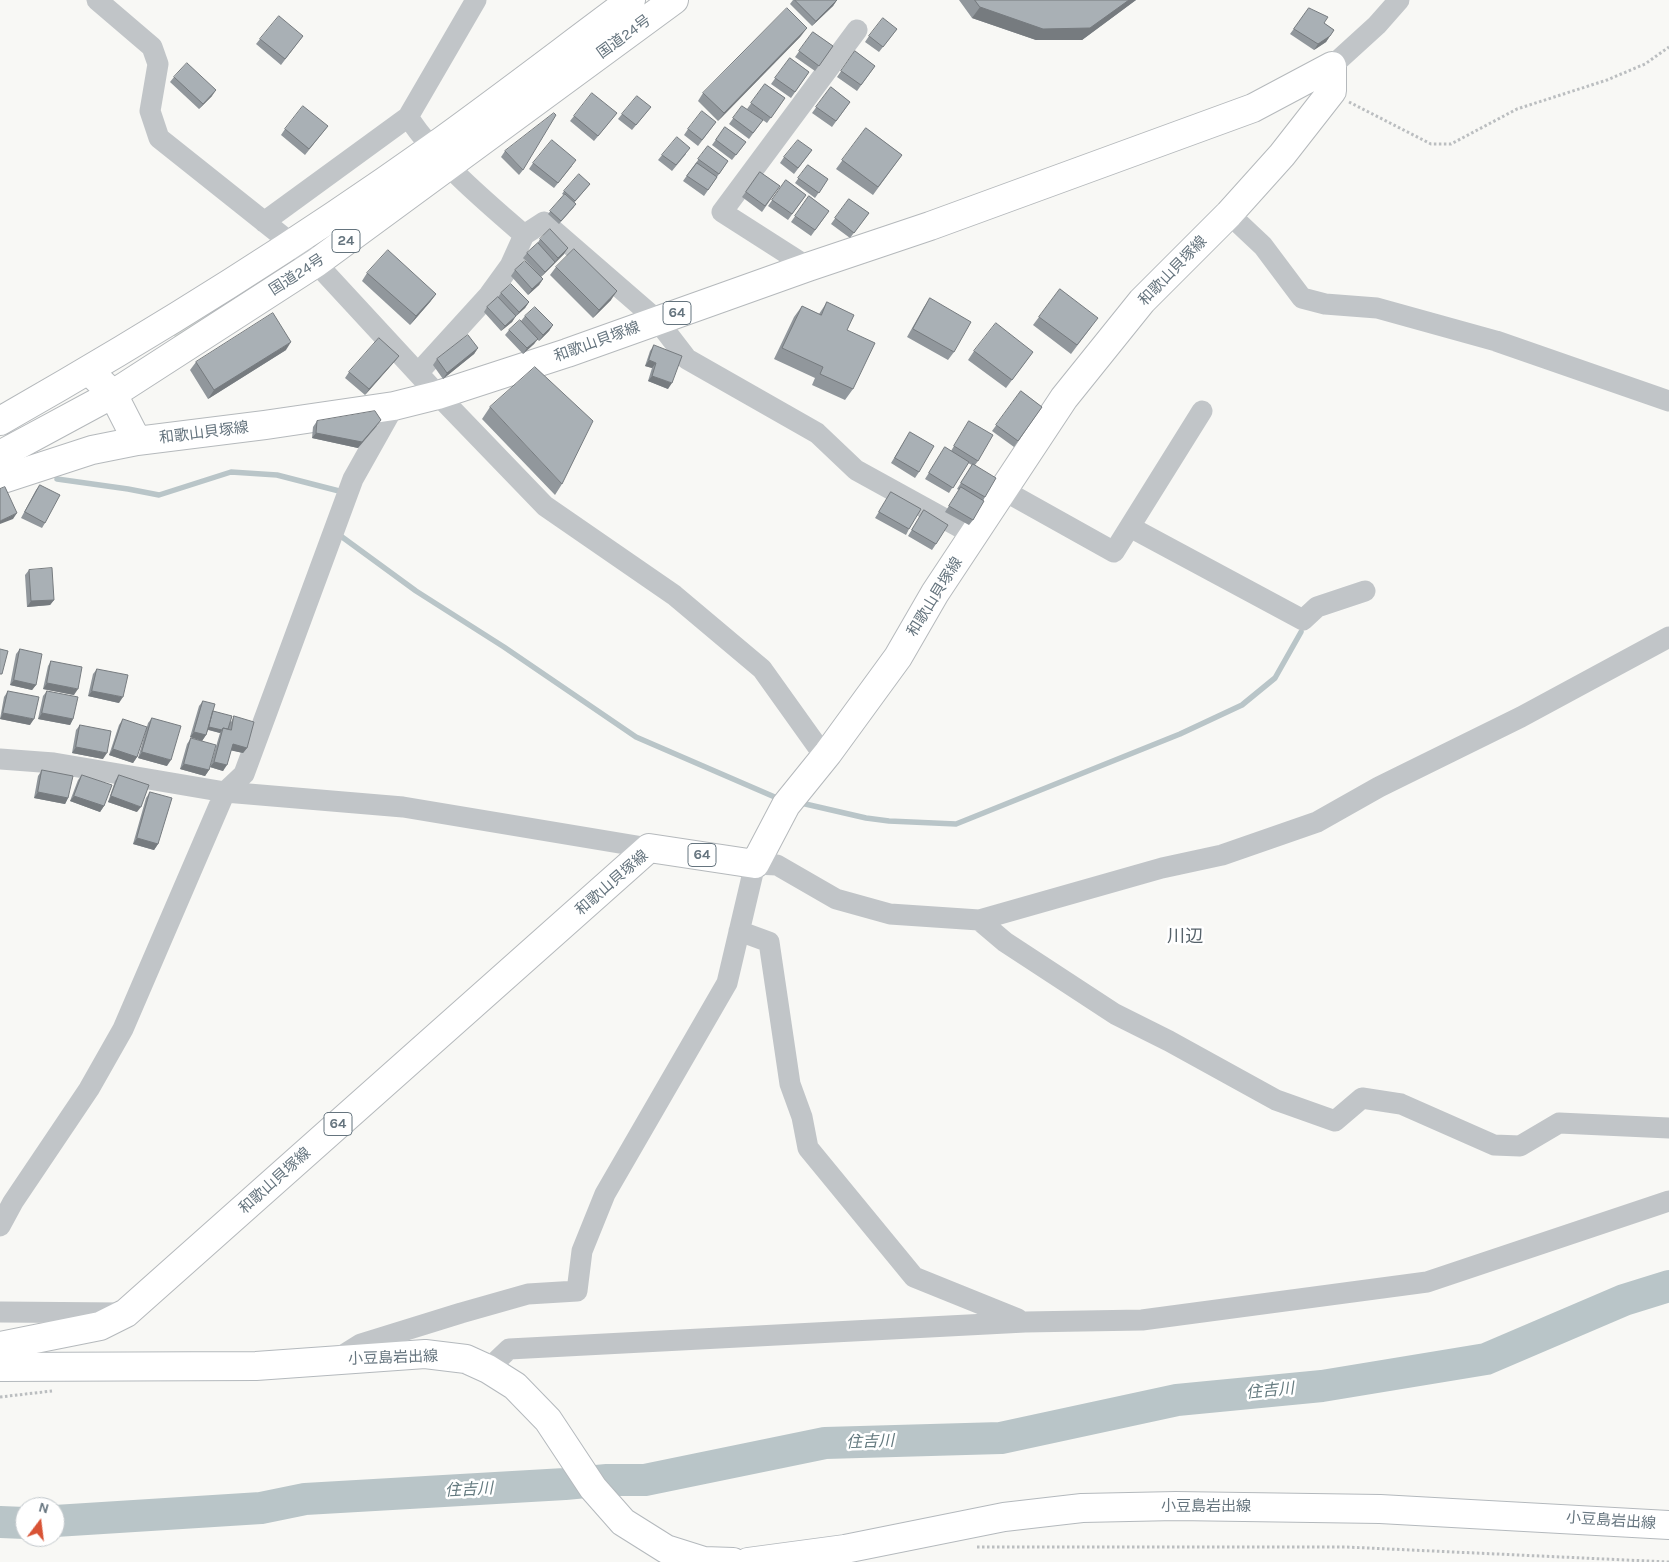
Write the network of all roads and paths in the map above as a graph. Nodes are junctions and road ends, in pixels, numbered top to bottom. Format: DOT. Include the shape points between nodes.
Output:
graph roads {
  1 [pos="96,0"];
  2 [pos="476,0"];
  3 [pos="631,0"];
  4 [pos="674,0"];
  5 [pos="1399,0"];
  6 [pos="857,30"];
  7 [pos="1669,47"];
  8 [pos="1332,79"];
  9 [pos="408,117"];
  10 [pos="441,157"];
  11 [pos="1229,214"];
  12 [pos="264,222"];
  13 [pos="524,235"];
  14 [pos="291,243"];
  15 [pos="316,263"];
  16 [pos="808,267"];
  17 [pos="657,320"];
  18 [pos="90,371"];
  19 [pos="418,373"];
  20 [pos="113,394"];
  21 [pos="438,395"];
  22 [pos="1669,401"];
  23 [pos="394,406"];
  24 [pos="1202,411"];
  25 [pos="0,421"];
  26 [pos="137,441"];
  27 [pos="0,454"];
  28 [pos="0,480"];
  29 [pos="1003,490"];
  30 [pos="1130,527"];
  31 [pos="974,535"];
  32 [pos="1365,591"];
  33 [pos="1669,637"];
  34 [pos="828,753"];
  35 [pos="0,759"];
  36 [pos="225,792"];
  37 [pos="649,848"];
  38 [pos="755,864"];
  39 [pos="979,920"];
  40 [pos="739,931"];
  41 [pos="1669,1128"];
  42 [pos="1669,1202"];
  43 [pos="0,1226"];
  44 [pos="0,1312"];
  45 [pos="126,1313"];
  46 [pos="1025,1322"];
  47 [pos="0,1346"];
  48 [pos="336,1360"];
  49 [pos="0,1367"];
  50 [pos="488,1369"];
  51 [pos="1669,1525"];
  52 [pos="975,1546"];
  53 [pos="732,1562"];
  54 [pos="748,1562"];
  55 [pos="1669,1562"];
  1 -- 12 [label="street" via="152,47 158,64 150,111 159,138"];
  2 -- 9 [label="street"];
  3 -- 10 [label="main road, 国道24号 / 24"];
  4 -- 10 [label="main road, 国道24号 / 24"];
  5 -- 8 [label="street"];
  6 -- 16 [label="street" via="722,212"];
  7 -- 8 [label="path" via="1645,64 1517,109 1451,144 1431,144 1362,109"];
  8 -- 11 [label="main road, 和歌山貝塚線" via="1282,155"];
  8 -- 16 [label="main road, 和歌山貝塚線 / 64" via="930,226"];
  9 -- 10 [label="street"];
  9 -- 12 [label="street"];
  10 -- 13 [label="street" via="467,186"];
  10 -- 14 [label="main road, 国道24号 / 24"];
  10 -- 15 [label="main road, 国道24号 / 24"];
  11 -- 22 [label="street" via="1263,246 1302,298 1325,304 1377,308 1487,339"];
  11 -- 29 [label="main road, 和歌山貝塚線" via="1142,301 1064,398"];
  12 -- 14 [label="street"];
  13 -- 17 [label="street" via="544,222"];
  13 -- 19 [label="street" via="510,266 489,295"];
  14 -- 15 [label="street"];
  14 -- 18 [label="main road, 国道24号 / 24"];
  15 -- 19 [label="street"];
  15 -- 20 [label="main road, 国道24号 / 24"];
  16 -- 17 [label="main road, 和歌山貝塚線 / 64"];
  17 -- 21 [label="main road, 和歌山貝塚線 / 64"];
  17 -- 31 [label="street" via="687,359 817,433 856,470"];
  18 -- 20 [label="main road"];
  18 -- 25 [label="main road, 国道24号 / 24"];
  19 -- 21 [label="street"];
  20 -- 26 [label="main road"];
  20 -- 27 [label="main road, 国道24号 / 24"];
  21 -- 23 [label="main road, 和歌山貝塚線 / 64"];
  21 -- 34 [label="street" via="545,506 674,596 762,669 817,746"];
  23 -- 26 [label="main road, 和歌山貝塚線 / 64"];
  23 -- 36 [label="street" via="353,478 244,774"];
  24 -- 30 [label="street"];
  26 -- 28 [label="main road, 和歌山貝塚線 / 64" via="92,450"];
  29 -- 30 [label="street" via="1114,552"];
  29 -- 31 [label="main road, 和歌山貝塚線"];
  30 -- 32 [label="street" via="1303,620 1317,607"];
  31 -- 34 [label="main road, 和歌山貝塚線" via="898,657"];
  33 -- 39 [label="street" via="1317,822 1222,855 1162,868"];
  34 -- 38 [label="main road, 和歌山貝塚線" via="786,805"];
  35 -- 36 [label="street" via="54,763"];
  36 -- 37 [label="street" via="403,807"];
  36 -- 43 [label="street" via="123,1029 89,1089 12,1202"];
  37 -- 38 [label="main road, 和歌山貝塚線 / 64"];
  37 -- 45 [label="main road, 和歌山貝塚線 / 64"];
  38 -- 39 [label="street" via="777,865 836,898 890,914"];
  38 -- 40 [label="street"];
  39 -- 41 [label="street" via="1005,942 1115,1014 1276,1100 1335,1121 1362,1098 1401,1104 1494,1146 1520,1146 1559,1123"];
  40 -- 46 [label="street" via="769,942 790,1084 802,1117 808,1148 914,1277"];
  40 -- 48 [label="street" via="726,983 605,1194 582,1251 577,1291 528,1294 461,1313 361,1344"];
  42 -- 46 [label="street" via="1426,1282 1142,1320"];
  44 -- 45 [label="street"];
  45 -- 47 [label="main road, 和歌山貝塚線 / 64" via="100,1326"];
  46 -- 50 [label="street" via="509,1349"];
  48 -- 49 [label="main road, 小豆島岩出線" via="256,1366"];
  48 -- 50 [label="main road, 小豆島岩出線" via="424,1354 466,1359"];
  50 -- 53 [label="main road, 小豆島岩出線" via="515,1386 548,1420 593,1488 623,1522 666,1549 704,1561"];
  51 -- 54 [label="main road, 小豆島岩出線" via="1380,1509 1082,1508 1004,1517 845,1549"];
  52 -- 55 [label="path" via="1346,1547"];
}
